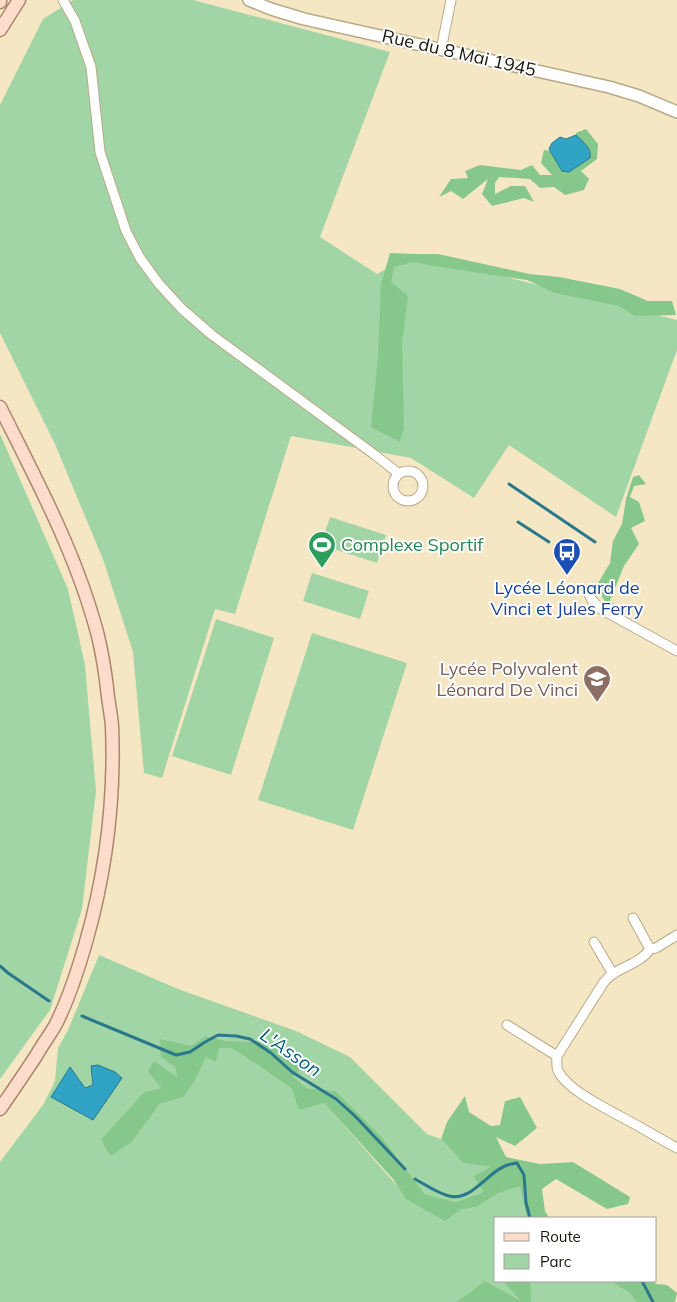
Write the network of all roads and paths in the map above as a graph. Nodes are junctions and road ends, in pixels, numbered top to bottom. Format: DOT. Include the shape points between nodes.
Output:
graph roads {
  1 [pos="20,0"];
  2 [pos="63,0"];
  3 [pos="249,0"];
  4 [pos="451,0"];
  5 [pos="0,30"];
  6 [pos="441,50"];
  7 [pos="674,108"];
  8 [pos="0,407"];
  9 [pos="398,473"];
  10 [pos="587,590"];
  11 [pos="677,651"];
  12 [pos="633,918"];
  13 [pos="677,935"];
  14 [pos="594,942"];
  15 [pos="650,949"];
  16 [pos="613,974"];
  17 [pos="507,1025"];
  18 [pos="557,1056"];
  19 [pos="0,1109"];
  20 [pos="677,1148"];
  1 -- 5 [label="main road"];
  2 -- 9 [label="street" via="75,21 91,67 100,152 120,214 126,232 154,278 212,335"];
  3 -- 6 [label="main road, Rue du 8 Mai 1945" via="304,19"];
  4 -- 6 [label="street"];
  6 -- 7 [label="main road, Rue du 8 Mai 1945" via="609,87"];
  8 -- 19 [label="main road" via="73,559 99,638 112,724 113,776 98,896 77,971 56,1024"];
  10 -- 11 [label="street" via="599,608"];
  12 -- 15 [label="street"];
  13 -- 15 [label="street"];
  14 -- 16 [label="street"];
  15 -- 16 [label="street"];
  16 -- 18 [label="street" via="604,982"];
  17 -- 18 [label="street"];
  18 -- 20 [label="street" via="558,1071 583,1095"];
}
